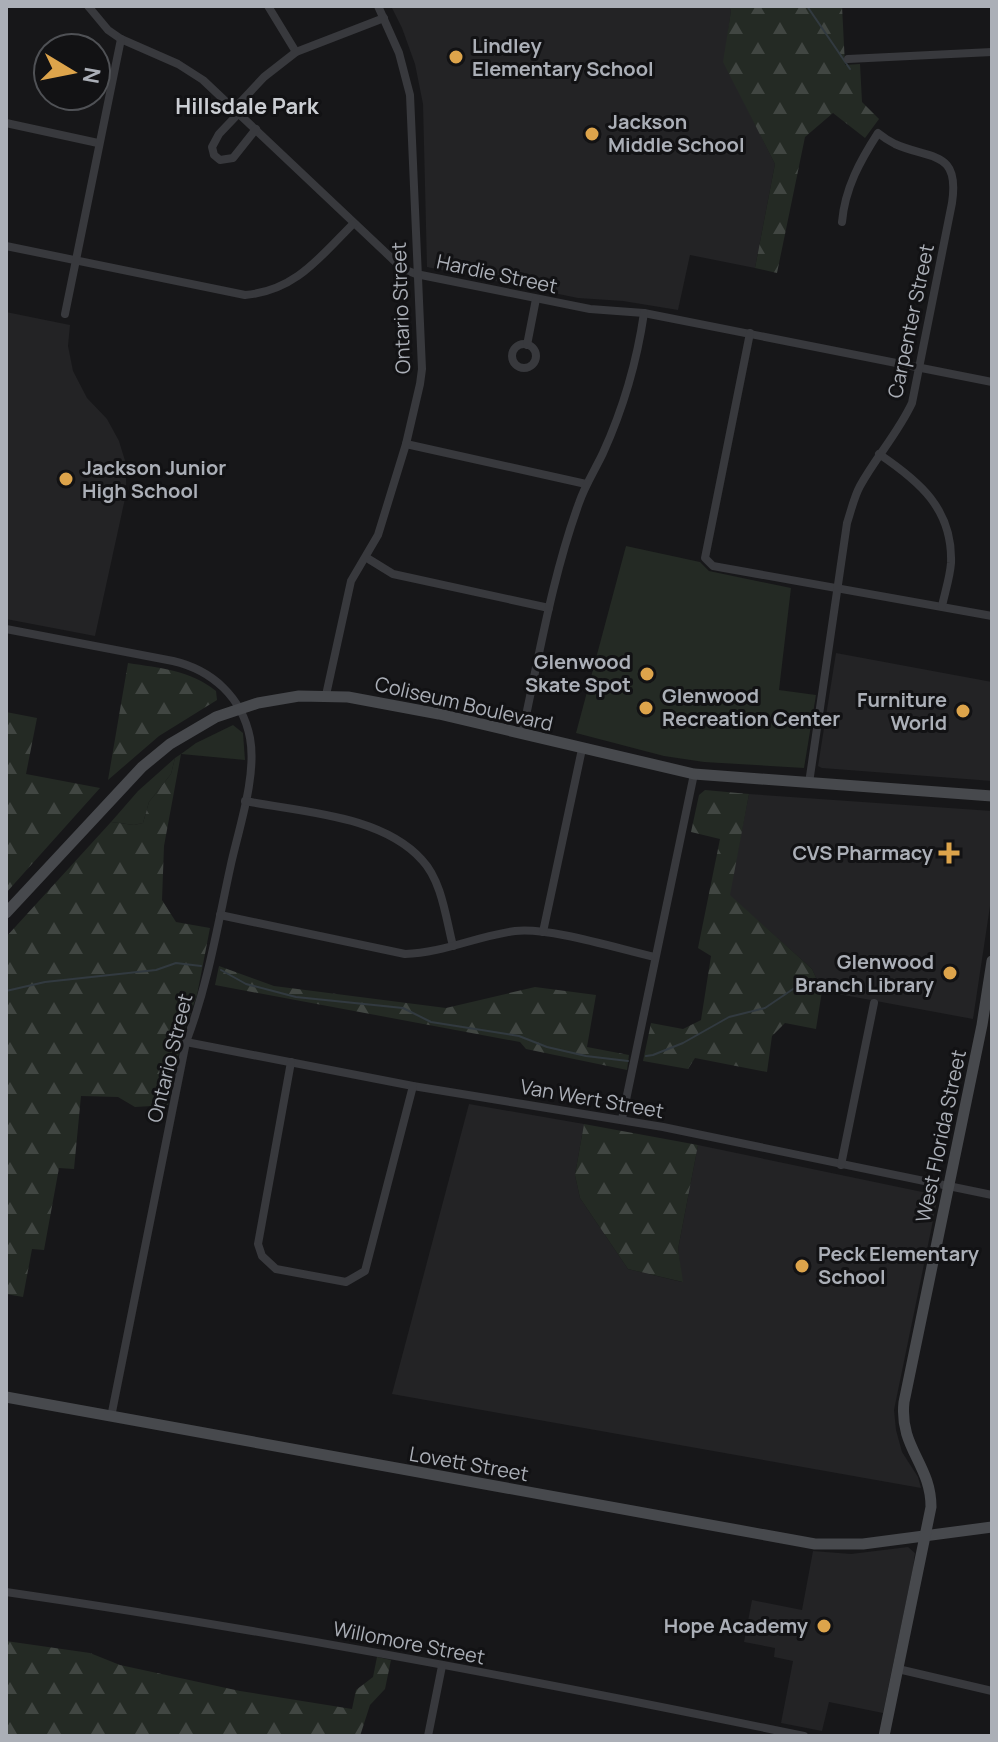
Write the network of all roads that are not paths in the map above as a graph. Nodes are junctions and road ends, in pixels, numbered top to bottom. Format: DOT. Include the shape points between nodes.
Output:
graph roads {
  1 [pos="88,6"];
  2 [pos="268,6"];
  3 [pos="378,6"];
  4 [pos="384,18"];
  5 [pos="121,39"];
  6 [pos="296,52"];
  7 [pos="992,52"];
  8 [pos="848,59"];
  9 [pos="237,110"];
  10 [pos="6,123"];
  11 [pos="256,129"];
  12 [pos="98,143"];
  13 [pos="842,222"];
  14 [pos="353,224"];
  15 [pos="6,246"];
  16 [pos="77,261"];
  17 [pos="416,274"];
  18 [pos="536,299"];
  19 [pos="644,313"];
  20 [pos="65,314"];
  21 [pos="750,333"];
  22 [pos="527,345"];
  23 [pos="919,367"];
  24 [pos="992,382"];
  25 [pos="406,444"];
  26 [pos="879,454"];
  27 [pos="586,484"];
  28 [pos="367,558"];
  29 [pos="838,587"];
  30 [pos="942,606"];
  31 [pos="549,608"];
  32 [pos="992,616"];
  33 [pos="6,629"];
  34 [pos="326,695"];
  35 [pos="238,709"];
  36 [pos="522,734"];
  37 [pos="582,749"];
  38 [pos="694,774"];
  39 [pos="809,783"];
  40 [pos="992,796"];
  41 [pos="245,801"];
  42 [pos="6,913"];
  43 [pos="220,915"];
  44 [pos="543,932"];
  45 [pos="453,946"];
  46 [pos="655,957"];
  47 [pos="992,961"];
  48 [pos="874,1003"];
  49 [pos="186,1042"];
  50 [pos="291,1062"];
  51 [pos="413,1086"];
  52 [pos="622,1119"];
  53 [pos="841,1165"];
  54 [pos="949,1188"];
  55 [pos="992,1195"];
  56 [pos="6,1397"];
  57 [pos="111,1417"];
  58 [pos="992,1527"];
  59 [pos="926,1535"];
  60 [pos="6,1592"];
  61 [pos="442,1666"];
  62 [pos="898,1669"];
  63 [pos="992,1691"];
  64 [pos="428,1736"];
  65 [pos="804,1736"];
  66 [pos="884,1736"];
  1 -- 5 [label="street, Hardie Street"];
  2 -- 6 [label="street"];
  3 -- 4 [label="street, Ontario Street"];
  4 -- 6 [label="street"];
  4 -- 17 [label="street, Ontario Street" via="410,95"];
  5 -- 9 [label="street, Hardie Street" via="178,64"];
  5 -- 12 [label="street"];
  6 -- 9 [label="street" via="264,77"];
  7 -- 8 [label="street"];
  9 -- 11 [label="street, Hardie Street"];
  9 -- 11 [label="street" via="212,147 214,155 220,160 233,158"];
  10 -- 12 [label="street"];
  11 -- 14 [label="street, Hardie Street"];
  12 -- 16 [label="street"];
  13 -- 23 [label="street, Carpenter Street" via="851,180 878,133 944,160 952,171 955,186"];
  14 -- 16 [label="street" via="307,270 268,293 245,295"];
  14 -- 17 [label="street, Hardie Street" via="403,269"];
  15 -- 16 [label="street"];
  16 -- 20 [label="street"];
  17 -- 18 [label="street, Hardie Street"];
  17 -- 25 [label="street, Ontario Street" via="422,369"];
  18 -- 19 [label="street, Hardie Street"];
  18 -- 22 [label="street"];
  19 -- 21 [label="street, Hardie Street"];
  19 -- 27 [label="street" via="630,380"];
  21 -- 23 [label="street, Hardie Street"];
  21 -- 29 [label="street" via="705,558 713,566"];
  23 -- 24 [label="street, Hardie Street"];
  23 -- 26 [label="street, Carpenter Street" via="901,428"];
  25 -- 27 [label="street"];
  25 -- 28 [label="street, Ontario Street"];
  26 -- 29 [label="street, Carpenter Street" via="857,490"];
  26 -- 30 [label="street" via="933,499 945,526 951,564"];
  27 -- 31 [label="street"];
  28 -- 31 [label="street" via="393,574"];
  28 -- 34 [label="street, Ontario Street" via="351,581"];
  29 -- 30 [label="street"];
  29 -- 39 [label="street, Carpenter Street"];
  30 -- 32 [label="street"];
  31 -- 36 [label="street"];
  33 -- 35 [label="street" via="186,664 218,682"];
  34 -- 35 [label="main road, Coliseum Boulevard"];
  34 -- 36 [label="main road, Coliseum Boulevard"];
  35 -- 41 [label="street, Ontario Street" via="251,752"];
  35 -- 42 [label="main road, Coliseum Boulevard" via="197,727 142,767"];
  36 -- 37 [label="main road, Coliseum Boulevard"];
  37 -- 38 [label="main road, Coliseum Boulevard"];
  37 -- 44 [label="street"];
  38 -- 39 [label="main road, Coliseum Boulevard"];
  38 -- 46 [label="street"];
  39 -- 40 [label="main road, Coliseum Boulevard"];
  41 -- 43 [label="street, Ontario Street"];
  41 -- 45 [label="street" via="387,832 423,860 433,877"];
  43 -- 45 [label="street" via="405,954"];
  43 -- 49 [label="street, Ontario Street"];
  44 -- 45 [label="street" via="516,931"];
  44 -- 46 [label="street"];
  46 -- 52 [label="street"];
  47 -- 54 [label="main road, West Florida Street"];
  48 -- 53 [label="street"];
  49 -- 50 [label="street, Van Wert Street"];
  49 -- 57 [label="street, Ontario Street"];
  50 -- 51 [label="street, Van Wert Street"];
  50 -- 51 [label="street" via="258,1244 276,1269 346,1282 368,1266"];
  51 -- 52 [label="street, Van Wert Street"];
  52 -- 53 [label="street, Van Wert Street"];
  53 -- 54 [label="street, Van Wert Street"];
  54 -- 55 [label="street, Van Wert Street"];
  54 -- 59 [label="main road, West Florida Street" via="903,1410 906,1437 929,1485"];
  56 -- 57 [label="main road, Lovett Street"];
  57 -- 59 [label="main road, Lovett Street" via="815,1544"];
  58 -- 59 [label="main road, Lovett Street"];
  59 -- 62 [label="main road, West Florida Street"];
  60 -- 61 [label="street, Willomore Street" via="190,1619"];
  61 -- 64 [label="street"];
  61 -- 65 [label="street, Willomore Street"];
  62 -- 63 [label="street"];
  62 -- 66 [label="main road, West Florida Street"];
}
